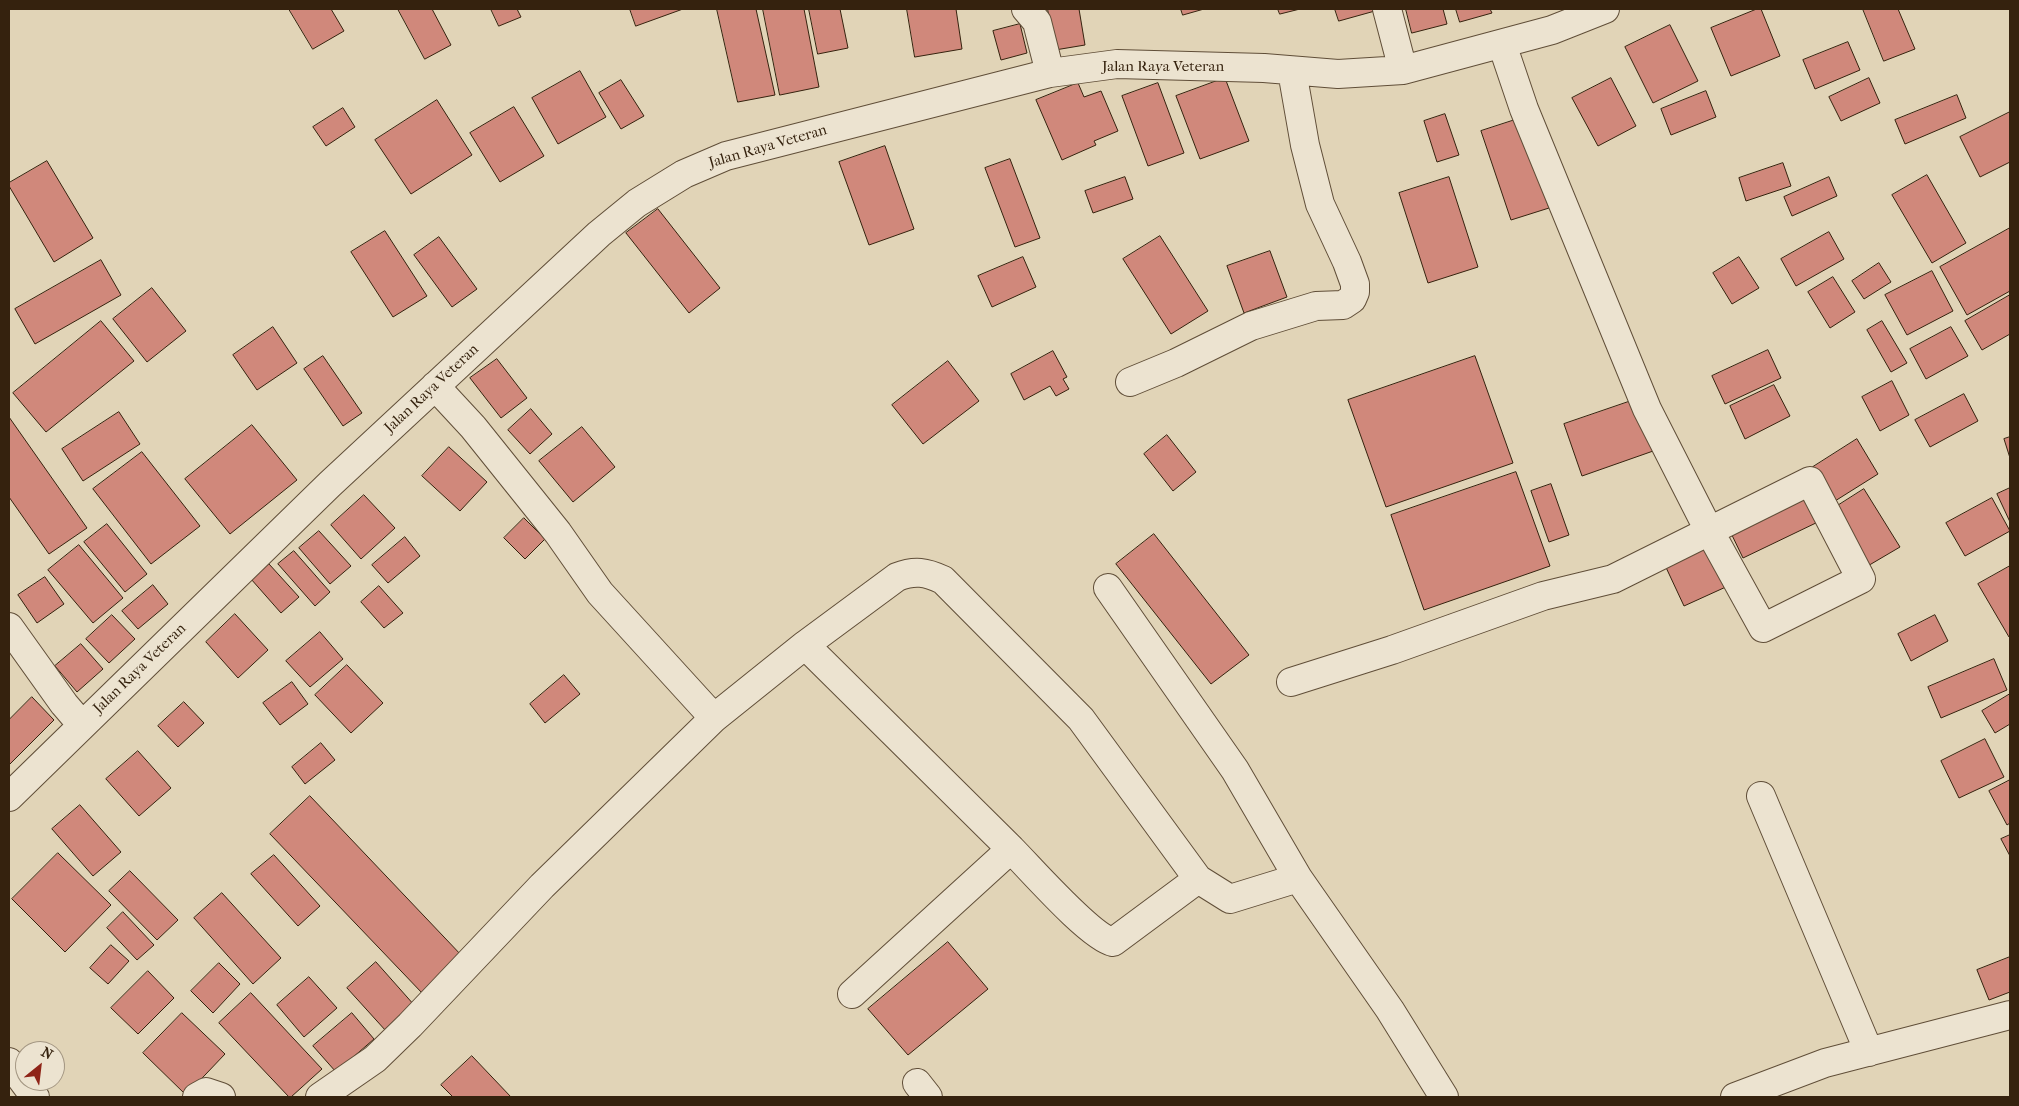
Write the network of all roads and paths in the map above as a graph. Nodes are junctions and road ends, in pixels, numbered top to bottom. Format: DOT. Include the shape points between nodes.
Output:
graph roads {
  1 [pos="1026,9"];
  2 [pos="1387,9"];
  3 [pos="1606,9"];
  4 [pos="1502,44"];
  5 [pos="1403,70"];
  6 [pos="1292,71"];
  7 [pos="1050,73"];
  8 [pos="1130,382"];
  9 [pos="435,386"];
  10 [pos="1710,532"];
  11 [pos="1108,588"];
  12 [pos="9,627"];
  13 [pos="805,645"];
  14 [pos="1291,682"];
  15 [pos="714,718"];
  16 [pos="82,725"];
  17 [pos="1761,796"];
  18 [pos="9,797"];
  19 [pos="1012,849"];
  20 [pos="1298,878"];
  21 [pos="1198,879"];
  22 [pos="852,994"];
  23 [pos="2010,1016"];
  24 [pos="1864,1039"];
  25 [pos="9,1062"];
  26 [pos="36,1097"];
  27 [pos="197,1097"];
  28 [pos="221,1097"];
  29 [pos="320,1097"];
  30 [pos="1444,1097"];
  31 [pos="1735,1097"];
  1 -- 7 [label="street" via="1037,22"];
  2 -- 5 [label="street"];
  3 -- 4 [label="street, Jalan Raya Veteran" via="1552,30"];
  4 -- 5 [label="street, Jalan Raya Veteran"];
  4 -- 10 [label="street" via="1524,109 1646,409"];
  5 -- 6 [label="street, Jalan Raya Veteran" via="1346,74"];
  6 -- 7 [label="street, Jalan Raya Veteran" via="1117,64"];
  6 -- 8 [label="street" via="1305,145 1320,204 1352,277 1355,292 1352,299 1343,305 1316,306 1250,326"];
  7 -- 9 [label="street, Jalan Raya Veteran" via="726,156 684,174 637,203 599,234"];
  9 -- 15 [label="street" via="473,427 558,533 600,593"];
  9 -- 16 [label="street, Jalan Raya Veteran"];
  10 -- 10 [label="street" via="1810,481 1861,579 1763,628"];
  10 -- 14 [label="street" via="1613,579 1543,596"];
  11 -- 20 [label="street" via="1235,770"];
  12 -- 16 [label="street"];
  13 -- 15 [label="street"];
  13 -- 19 [label="street"];
  13 -- 21 [label="street" via="897,577 911,572 926,572 944,580 1081,719"];
  15 -- 29 [label="street" via="542,886 410,1026 375,1059"];
  16 -- 18 [label="street, Jalan Raya Veteran"];
  17 -- 24 [label="street"];
  19 -- 21 [label="street" via="1087,925 1113,942"];
  19 -- 22 [label="street"];
  20 -- 21 [label="street" via="1230,899"];
  20 -- 30 [label="street" via="1390,1010"];
  23 -- 24 [label="street"];
  24 -- 31 [label="street"];
  25 -- 26 [label="street"];
  27 -- 28 [label="street" via="206,1092"];
}
